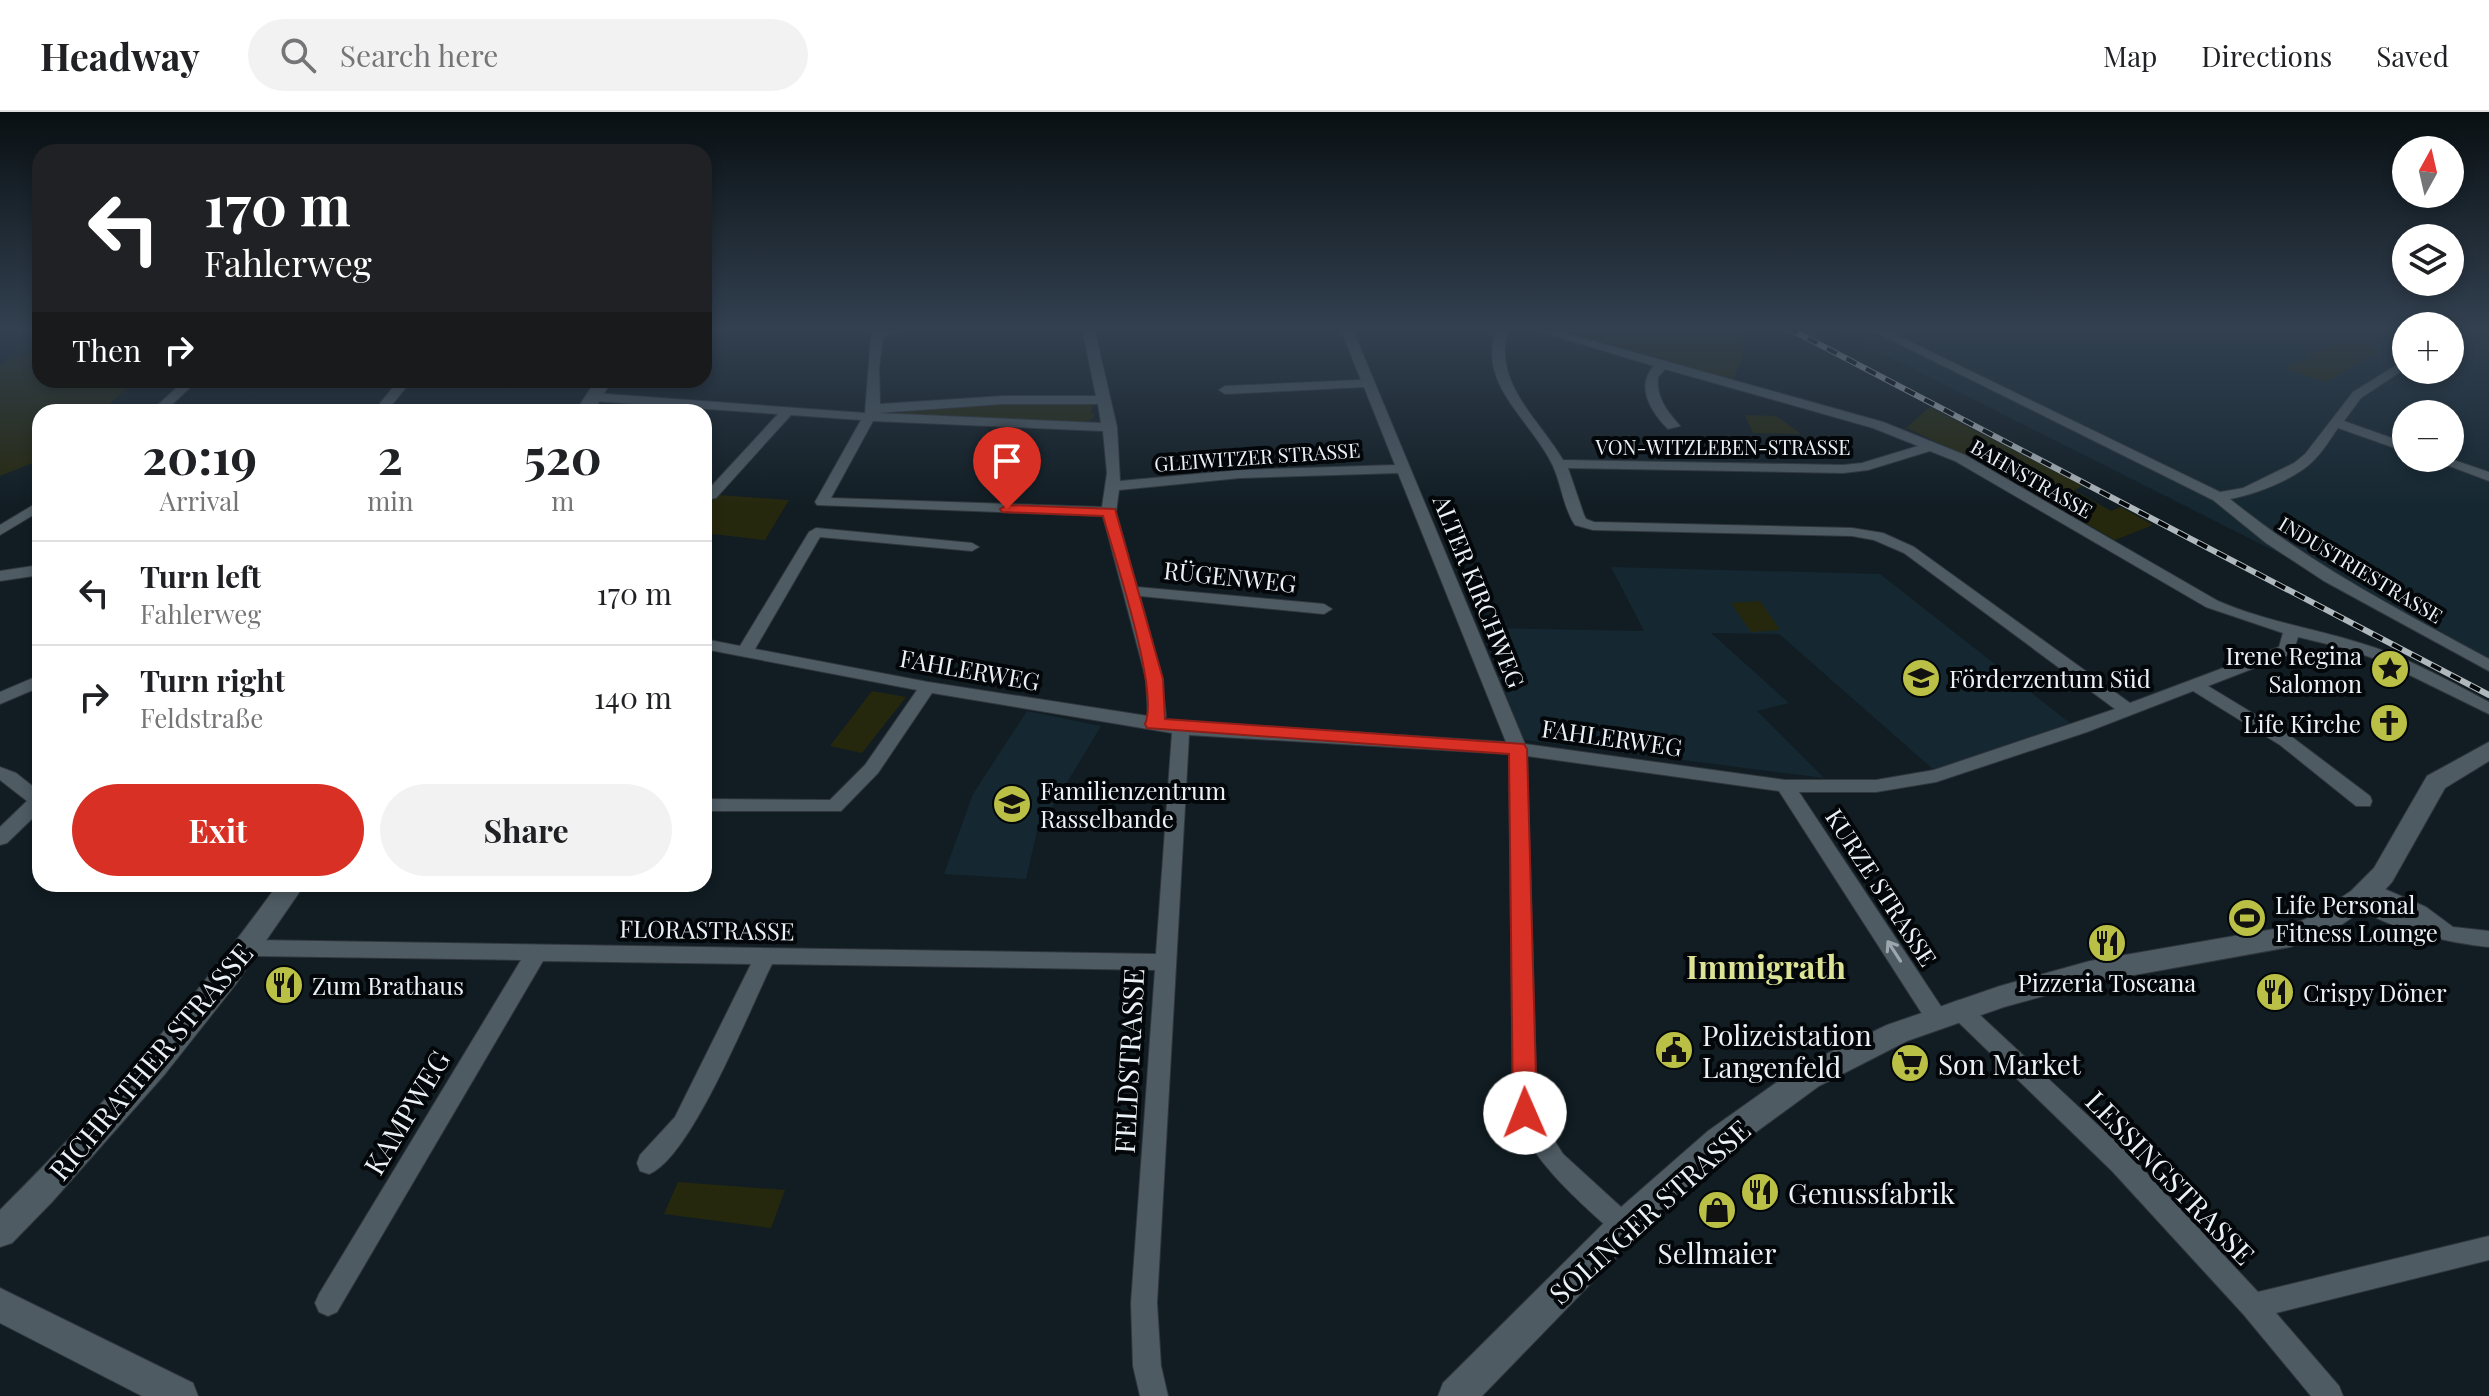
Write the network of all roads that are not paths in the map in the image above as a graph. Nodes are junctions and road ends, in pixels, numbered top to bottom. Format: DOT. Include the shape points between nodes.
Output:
graph roads {
  1 [pos="183,388"];
  2 [pos="399,388"];
  3 [pos="873,388"];
  4 [pos="1101,388"];
  5 [pos="1267,388"];
  6 [pos="1369,388"];
  7 [pos="1509,388"];
  8 [pos="1652,388"];
  9 [pos="1747,388"];
  10 [pos="1995,388"];
  11 [pos="2368,388"];
  12 [pos="1225,390"];
  13 [pos="1104,400"];
  14 [pos="165,404"];
  15 [pos="386,404"];
  16 [pos="712,409"];
  17 [pos="788,411"];
  18 [pos="872,412"];
  19 [pos="2336,423"];
  20 [pos="1673,426"];
  21 [pos="1110,427"];
  22 [pos="2392,443"];
  23 [pos="1932,446"];
  24 [pos="1559,464"];
  25 [pos="2464,468"];
  26 [pos="1404,469"];
  27 [pos="2489,477"];
  28 [pos="1112,486"];
  29 [pos="712,494"];
  30 [pos="2218,497"];
  31 [pos="32,510"];
  32 [pos="1109,512"];
  33 [pos="0,531"];
  34 [pos="972,547"];
  35 [pos="32,571"];
  36 [pos="0,576"];
  37 [pos="1131,591"];
  38 [pos="1324,609"];
  39 [pos="2291,631"];
  40 [pos="712,645"];
  41 [pos="745,651"];
  42 [pos="2489,666"];
  43 [pos="32,684"];
  44 [pos="2195,685"];
  45 [pos="928,687"];
  46 [pos="0,699"];
  47 [pos="2489,709"];
  48 [pos="2128,710"];
  49 [pos="1153,724"];
  50 [pos="1181,729"];
  51 [pos="1518,749"];
  52 [pos="2489,750"];
  53 [pos="0,774"];
  54 [pos="1785,786"];
  55 [pos="32,795"];
  56 [pos="2363,801"];
  57 [pos="712,805"];
  58 [pos="32,808"];
  59 [pos="0,838"];
  60 [pos="287,892"];
  61 [pos="2366,894"];
  62 [pos="2489,939"];
  63 [pos="249,948"];
  64 [pos="537,952"];
  65 [pos="765,956"];
  66 [pos="1164,962"];
  67 [pos="1948,1013"];
  68 [pos="649,1163"];
  69 [pos="1624,1226"];
  70 [pos="0,1232"];
  71 [pos="2489,1248"];
  72 [pos="328,1303"];
  73 [pos="0,1305"];
  74 [pos="2253,1306"];
  75 [pos="180,1396"];
  76 [pos="1154,1396"];
  77 [pos="1456,1396"];
  78 [pos="2329,1396"];
  1 -- 14 [label="street"];
  2 -- 15 [label="street"];
  3 -- 18 [label="street"];
  4 -- 13 [label="street"];
  5 -- 12 [label="street"];
  6 -- 26 [label="street, ALTER KIRCHWEG"];
  7 -- 24 [label="street"];
  8 -- 20 [label="street" via="1661,416"];
  9 -- 23 [label="street, BAHNSTRASSE"];
  10 -- 30 [label="street, INDUSTRIESTRASSE"];
  11 -- 19 [label="street"];
  13 -- 18 [label="street" via="1003,400"];
  13 -- 21 [label="street"];
  16 -- 17 [label="street"];
  17 -- 18 [label="street"];
  17 -- 29 [label="street"];
  18 -- 21 [label="street"];
  18 -- 32 [label="street" via="822,502"];
  19 -- 22 [label="street"];
  19 -- 30 [label="street" via="2299,466 2247,492"];
  21 -- 28 [label="street"];
  23 -- 24 [label="street, VON-WITZLEBEN-STRASSE" via="1843,469"];
  23 -- 39 [label="street, BAHNSTRASSE" via="2212,604"];
  24 -- 48 [label="street" via="1577,519 1587,525 1852,532 1887,539"];
  25 -- 27 [label="street"];
  26 -- 28 [label="street, GLEIWITZER STRASSE" via="1240,474"];
  26 -- 51 [label="street, ALTER KIRCHWEG"];
  28 -- 32 [label="street"];
  30 -- 42 [label="street, INDUSTRIESTRASSE" via="2329,578"];
  31 -- 33 [label="street"];
  32 -- 37 [label="street"];
  34 -- 41 [label="street" via="816,532"];
  35 -- 36 [label="street"];
  37 -- 38 [label="street, RÜGENWEG"];
  37 -- 49 [label="street" via="1154,679"];
  39 -- 44 [label="street, FAHLERWEG" via="2287,650"];
  39 -- 47 [label="street, BAHNSTRASSE" via="2388,658"];
  40 -- 41 [label="street, FAHLERWEG"];
  41 -- 45 [label="street, FAHLERWEG"];
  43 -- 46 [label="street"];
  44 -- 48 [label="street, FAHLERWEG"];
  44 -- 56 [label="street" via="2286,741"];
  45 -- 49 [label="street, FAHLERWEG"];
  45 -- 57 [label="street" via="845,800 834,806"];
  48 -- 54 [label="street, FAHLERWEG" via="1936,776 1876,786"];
  49 -- 50 [label="street, FAHLERWEG"];
  50 -- 51 [label="street, FAHLERWEG"];
  50 -- 66 [label="street, FELDSTRASSE"];
  51 -- 54 [label="street, FAHLERWEG"];
  51 -- 69 [label="street, ALTER KIRCHWEG" via="1525,1113 1533,1136 1554,1163"];
  52 -- 61 [label="main road, SOLINGER STRASSE" via="2436,782"];
  53 -- 55 [label="street"];
  67 -- 54 [label="street, KURZE STRASSE, one-way"];
  58 -- 59 [label="street"];
  60 -- 63 [label="main road, RICHRATHER STRASSE"];
  61 -- 62 [label="street" via="2398,920 2456,937"];
  61 -- 67 [label="main road, SOLINGER STRASSE" via="2325,922 2290,937 2071,976"];
  63 -- 64 [label="street, FLORASTRASSE"];
  63 -- 70 [label="main road, RICHRATHER STRASSE" via="158,1061"];
  64 -- 65 [label="street, FLORASTRASSE"];
  64 -- 72 [label="street, KAMPWEG"];
  65 -- 66 [label="street, FLORASTRASSE"];
  65 -- 68 [label="street" via="683,1124"];
  66 -- 76 [label="street, FELDSTRASSE" via="1144,1303"];
  67 -- 69 [label="main road, SOLINGER STRASSE" via="1808,1077 1719,1141"];
  67 -- 74 [label="street, LESSINGSTRASSE" via="2121,1163"];
  69 -- 77 [label="main road, SOLINGER STRASSE"];
  71 -- 74 [label="street"];
  73 -- 75 [label="main road"];
  74 -- 78 [label="street, LESSINGSTRASSE"];
}
